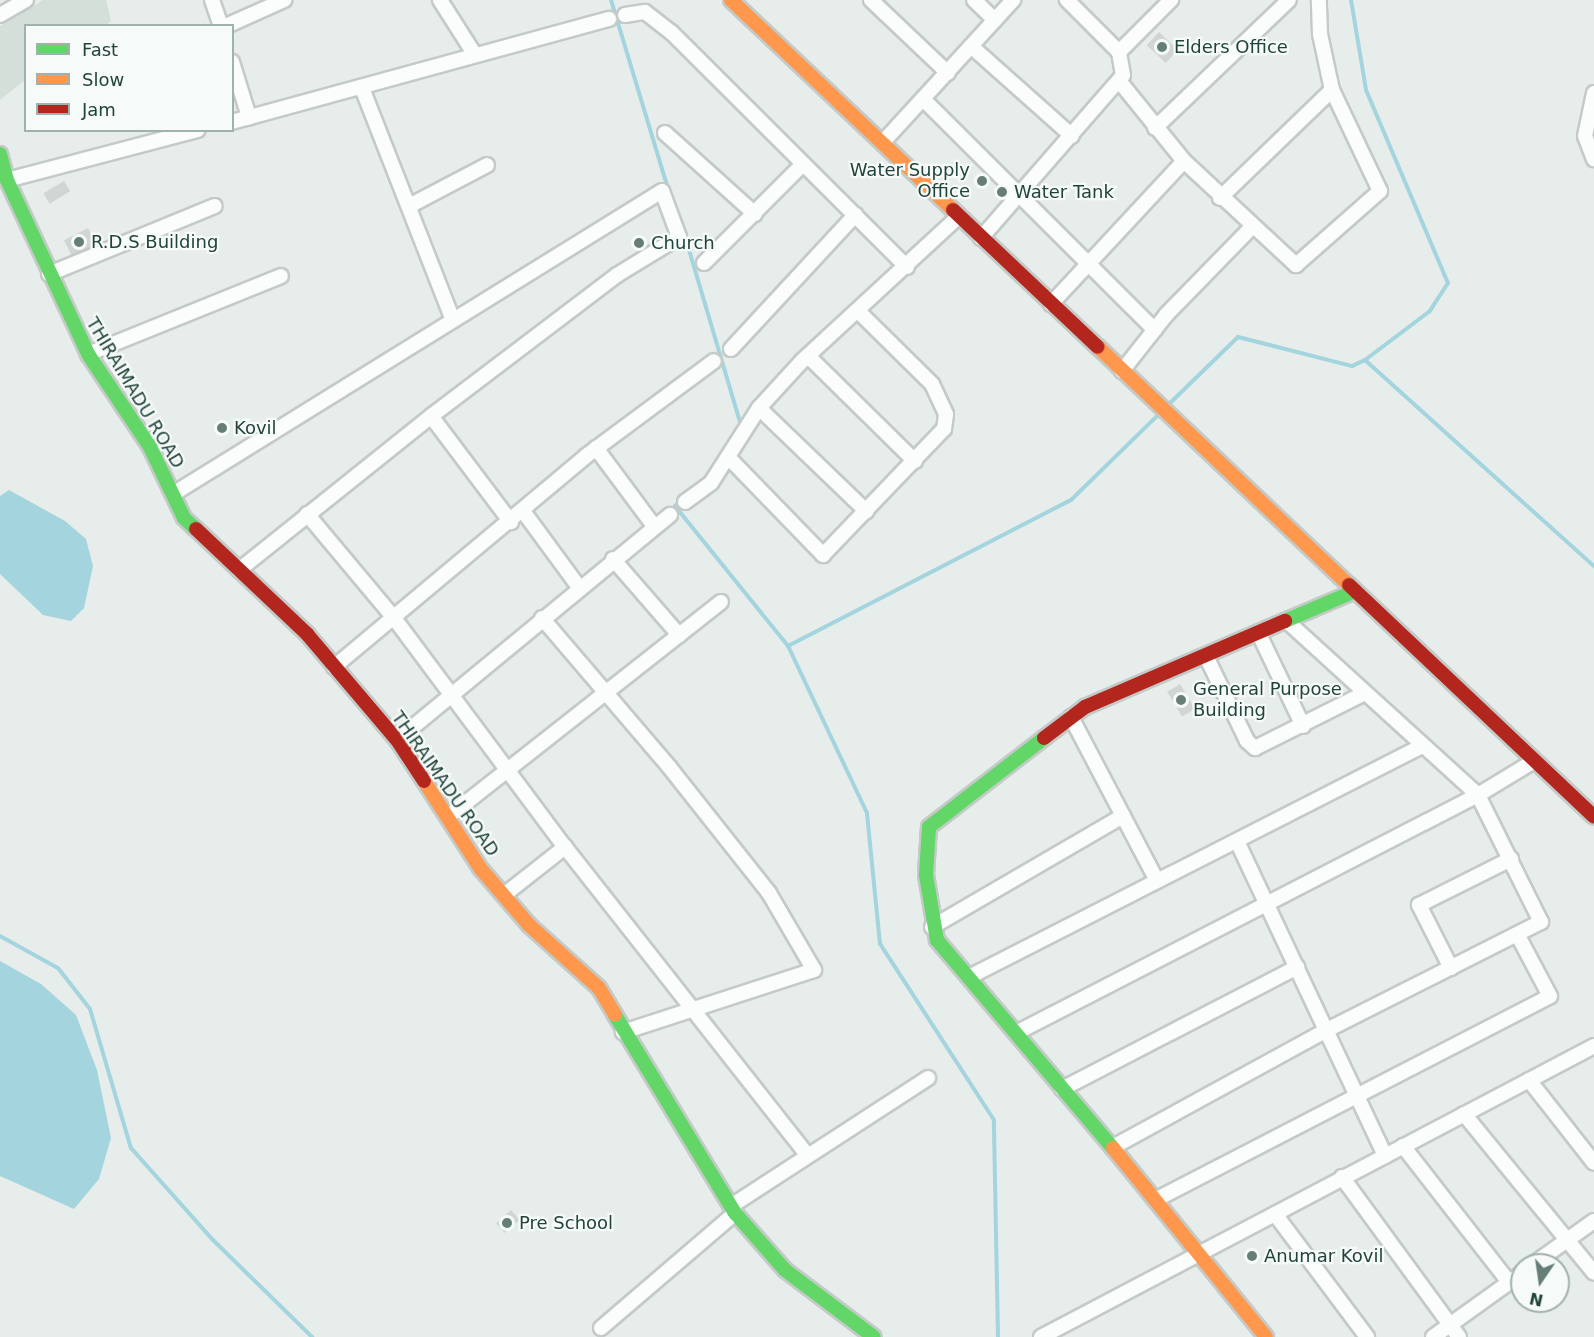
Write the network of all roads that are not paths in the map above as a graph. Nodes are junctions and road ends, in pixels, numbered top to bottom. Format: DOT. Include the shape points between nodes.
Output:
graph roads {
  1 [pos="26,0"];
  2 [pos="212,0"];
  3 [pos="284,0"];
  4 [pos="440,0"];
  5 [pos="731,0"];
  6 [pos="871,0"];
  7 [pos="974,0"];
  8 [pos="1013,0"];
  9 [pos="1067,0"];
  10 [pos="1171,0"];
  11 [pos="1289,0"];
  12 [pos="1320,0"];
  13 [pos="0,15"];
  14 [pos="625,15"];
  15 [pos="609,19"];
  16 [pos="996,21"];
  17 [pos="219,24"];
  18 [pos="222,24"];
  19 [pos="971,45"];
  20 [pos="1119,52"];
  21 [pos="475,56"];
  22 [pos="234,68"];
  23 [pos="948,73"];
  24 [pos="1120,82"];
  25 [pos="362,88"];
  26 [pos="1332,90"];
  27 [pos="1594,93"];
  28 [pos="923,99"];
  29 [pos="249,117"];
  30 [pos="234,121"];
  31 [pos="1155,128"];
  32 [pos="190,132"];
  33 [pos="665,133"];
  34 [pos="1072,136"];
  35 [pos="883,141"];
  36 [pos="0,154"];
  37 [pos="1594,159"];
  38 [pos="1184,161"];
  39 [pos="803,164"];
  40 [pos="487,165"];
  41 [pos="7,180"];
  42 [pos="1018,193"];
  43 [pos="1220,198"];
  44 [pos="216,206"];
  45 [pos="409,206"];
  46 [pos="755,214"];
  47 [pos="855,215"];
  48 [pos="959,216"];
  49 [pos="1251,228"];
  50 [pos="981,238"];
  51 [pos="1090,262"];
  52 [pos="704,263"];
  53 [pos="907,267"];
  54 [pos="48,274"];
  55 [pos="281,276"];
  56 [pos="1051,303"];
  57 [pos="858,311"];
  58 [pos="453,320"];
  59 [pos="1155,330"];
  60 [pos="731,349"];
  61 [pos="88,354"];
  62 [pos="808,356"];
  63 [pos="714,361"];
  64 [pos="1122,371"];
  65 [pos="759,408"];
  66 [pos="431,416"];
  67 [pos="596,448"];
  68 [pos="730,459"];
  69 [pos="915,461"];
  70 [pos="173,494"];
  71 [pos="685,502"];
  72 [pos="523,511"];
  73 [pos="866,511"];
  74 [pos="307,513"];
  75 [pos="670,514"];
  76 [pos="511,522"];
  77 [pos="654,526"];
  78 [pos="613,559"];
  79 [pos="239,570"];
  80 [pos="578,586"];
  81 [pos="1355,591"];
  82 [pos="721,602"];
  83 [pos="394,618"];
  84 [pos="542,618"];
  85 [pos="1287,621"];
  86 [pos="1259,634"];
  87 [pos="679,635"];
  88 [pos="1206,656"];
  89 [pos="333,667"];
  90 [pos="604,691"];
  91 [pos="452,693"];
  92 [pos="1365,693"];
  93 [pos="1071,717"];
  94 [pos="1303,726"];
  95 [pos="397,740"];
  96 [pos="1422,746"];
  97 [pos="1534,761"];
  98 [pos="509,770"];
  99 [pos="1478,795"];
  100 [pos="449,816"];
  101 [pos="1123,816"];
  102 [pos="1594,817"];
  103 [pos="1237,841"];
  104 [pos="564,847"];
  105 [pos="1511,859"];
  106 [pos="1156,879"];
  107 [pos="504,895"];
  108 [pos="1268,904"];
  109 [pos="932,927"];
  110 [pos="1517,934"];
  111 [pos="1297,967"];
  112 [pos="1451,968"];
  113 [pos="969,977"];
  114 [pos="694,1009"];
  115 [pos="1327,1030"];
  116 [pos="622,1032"];
  117 [pos="1016,1033"];
  118 [pos="1594,1046"];
  119 [pos="928,1078"];
  120 [pos="1529,1080"];
  121 [pos="1062,1089"];
  122 [pos="1356,1093"];
  123 [pos="1464,1114"];
  124 [pos="1403,1146"];
  125 [pos="1113,1148"];
  126 [pos="807,1155"];
  127 [pos="1385,1156"];
  128 [pos="1594,1163"];
  129 [pos="1342,1177"];
  130 [pos="1157,1199"];
  131 [pos="733,1210"];
  132 [pos="1275,1214"];
  133 [pos="1594,1221"];
  134 [pos="1567,1240"];
  135 [pos="1549,1253"];
  136 [pos="1203,1254"];
  137 [pos="1594,1273"];
  138 [pos="1509,1282"];
  139 [pos="1449,1325"];
  140 [pos="601,1328"];
  141 [pos="874,1337"];
  142 [pos="1041,1337"];
  143 [pos="1266,1337"];
  144 [pos="1367,1337"];
  145 [pos="1433,1337"];
  146 [pos="1460,1337"];
  1 -- 13 [label="street"];
  2 -- 17 [label="street"];
  3 -- 18 [label="street"];
  4 -- 21 [label="street"];
  5 -- 35 [label="street"];
  6 -- 23 [label="street"];
  7 -- 16 [label="street"];
  8 -- 16 [label="street"];
  9 -- 20 [label="street"];
  10 -- 20 [label="street"];
  11 -- 31 [label="street"];
  12 -- 26 [label="street" via="1320,34"];
  14 -- 39 [label="street" via="645,12 671,32"];
  15 -- 21 [label="street"];
  16 -- 19 [label="street"];
  19 -- 23 [label="street"];
  19 -- 34 [label="street"];
  20 -- 24 [label="street"];
  21 -- 25 [label="street"];
  22 -- 29 [label="street"];
  23 -- 28 [label="street"];
  24 -- 31 [label="street"];
  24 -- 34 [label="street"];
  25 -- 29 [label="street"];
  25 -- 45 [label="street"];
  26 -- 43 [label="street"];
  26 -- 49 [label="street" via="1380,191 1296,265"];
  27 -- 37 [label="street" via="1585,136"];
  28 -- 35 [label="street"];
  28 -- 42 [label="street"];
  29 -- 30 [label="street"];
  31 -- 38 [label="street"];
  32 -- 41 [label="street"];
  33 -- 46 [label="street"];
  34 -- 42 [label="street"];
  35 -- 48 [label="street"];
  36 -- 41 [label="street, THIRAIMADU ROAD"];
  38 -- 43 [label="street"];
  38 -- 51 [label="street"];
  39 -- 46 [label="street"];
  39 -- 47 [label="street"];
  40 -- 45 [label="street"];
  41 -- 54 [label="street, THIRAIMADU ROAD"];
  42 -- 50 [label="street"];
  42 -- 51 [label="street"];
  43 -- 49 [label="street"];
  44 -- 54 [label="street"];
  45 -- 58 [label="street"];
  46 -- 52 [label="street"];
  47 -- 53 [label="street"];
  47 -- 60 [label="street"];
  48 -- 50 [label="street"];
  48 -- 53 [label="street"];
  49 -- 59 [label="street"];
  50 -- 56 [label="street"];
  51 -- 56 [label="street"];
  51 -- 59 [label="street"];
  53 -- 57 [label="street"];
  54 -- 61 [label="street, THIRAIMADU ROAD"];
  55 -- 61 [label="street"];
  56 -- 64 [label="street"];
  57 -- 62 [label="street"];
  57 -- 69 [label="street" via="914,362 946,414 944,429"];
  58 -- 66 [label="street" via="662,190 679,237 540,331"];
  58 -- 70 [label="street"];
  59 -- 64 [label="street"];
  61 -- 70 [label="street, THIRAIMADU ROAD" via="150,447"];
  62 -- 65 [label="street"];
  62 -- 69 [label="street"];
  63 -- 67 [label="street"];
  64 -- 81 [label="street"];
  65 -- 68 [label="street"];
  65 -- 73 [label="street"];
  66 -- 74 [label="street"];
  66 -- 76 [label="street"];
  67 -- 72 [label="street"];
  67 -- 77 [label="street"];
  68 -- 71 [label="street" via="711,483"];
  68 -- 73 [label="street" via="823,555"];
  69 -- 73 [label="street"];
  70 -- 79 [label="street, THIRAIMADU ROAD" via="184,518"];
  72 -- 76 [label="street"];
  72 -- 80 [label="street"];
  74 -- 79 [label="street"];
  74 -- 83 [label="street"];
  75 -- 77 [label="street"];
  76 -- 83 [label="street"];
  77 -- 78 [label="street"];
  78 -- 80 [label="street"];
  78 -- 87 [label="street"];
  79 -- 89 [label="street, THIRAIMADU ROAD" via="307,634"];
  80 -- 84 [label="street"];
  81 -- 85 [label="street"];
  81 -- 97 [label="street"];
  82 -- 87 [label="street"];
  83 -- 89 [label="street"];
  83 -- 91 [label="street"];
  84 -- 90 [label="street"];
  84 -- 91 [label="street"];
  85 -- 86 [label="street"];
  85 -- 92 [label="street"];
  86 -- 88 [label="street"];
  86 -- 94 [label="street"];
  87 -- 90 [label="street"];
  88 -- 93 [label="street" via="1085,707"];
  88 -- 94 [label="street" via="1247,741 1255,748"];
  89 -- 95 [label="street, THIRAIMADU ROAD"];
  90 -- 98 [label="street"];
  90 -- 114 [label="street" via="768,893 814,970"];
  91 -- 95 [label="street"];
  91 -- 98 [label="street"];
  92 -- 94 [label="street"];
  92 -- 96 [label="street"];
  93 -- 101 [label="street"];
  93 -- 109 [label="street" via="929,827 926,875"];
  95 -- 100 [label="street, THIRAIMADU ROAD"];
  96 -- 99 [label="street"];
  96 -- 103 [label="street"];
  97 -- 99 [label="street"];
  97 -- 102 [label="street"];
  98 -- 100 [label="street"];
  98 -- 104 [label="street"];
  99 -- 105 [label="street"];
  99 -- 108 [label="street"];
  100 -- 107 [label="street, THIRAIMADU ROAD" via="480,868"];
  101 -- 106 [label="street"];
  101 -- 109 [label="street"];
  103 -- 106 [label="street"];
  103 -- 108 [label="street"];
  104 -- 107 [label="street"];
  104 -- 114 [label="street"];
  105 -- 110 [label="street" via="1541,922"];
  105 -- 112 [label="street" via="1419,905"];
  106 -- 113 [label="street"];
  107 -- 116 [label="street, THIRAIMADU ROAD" via="529,925 598,988"];
  108 -- 111 [label="street"];
  108 -- 117 [label="street"];
  109 -- 113 [label="street"];
  110 -- 112 [label="street"];
  110 -- 122 [label="street" via="1550,996"];
  111 -- 115 [label="street"];
  111 -- 121 [label="street"];
  112 -- 115 [label="street"];
  113 -- 117 [label="street"];
  114 -- 116 [label="street"];
  114 -- 126 [label="street"];
  115 -- 122 [label="street"];
  115 -- 125 [label="street"];
  116 -- 131 [label="street, THIRAIMADU ROAD"];
  117 -- 121 [label="street"];
  118 -- 120 [label="street"];
  119 -- 126 [label="street"];
  120 -- 123 [label="street"];
  120 -- 128 [label="street"];
  121 -- 125 [label="street"];
  122 -- 127 [label="street"];
  122 -- 130 [label="street"];
  123 -- 124 [label="street"];
  123 -- 134 [label="street"];
  124 -- 127 [label="street"];
  124 -- 138 [label="street"];
  125 -- 130 [label="street"];
  126 -- 131 [label="street"];
  127 -- 129 [label="street"];
  129 -- 132 [label="street"];
  129 -- 139 [label="street"];
  130 -- 136 [label="street"];
  131 -- 140 [label="street"];
  131 -- 141 [label="street, THIRAIMADU ROAD" via="785,1270"];
  132 -- 136 [label="street"];
  132 -- 144 [label="street"];
  133 -- 134 [label="street"];
  134 -- 135 [label="street"];
  134 -- 137 [label="street"];
  136 -- 142 [label="street"];
  136 -- 143 [label="street"];
  138 -- 139 [label="street"];
  139 -- 145 [label="street"];
  139 -- 146 [label="street"];
}
